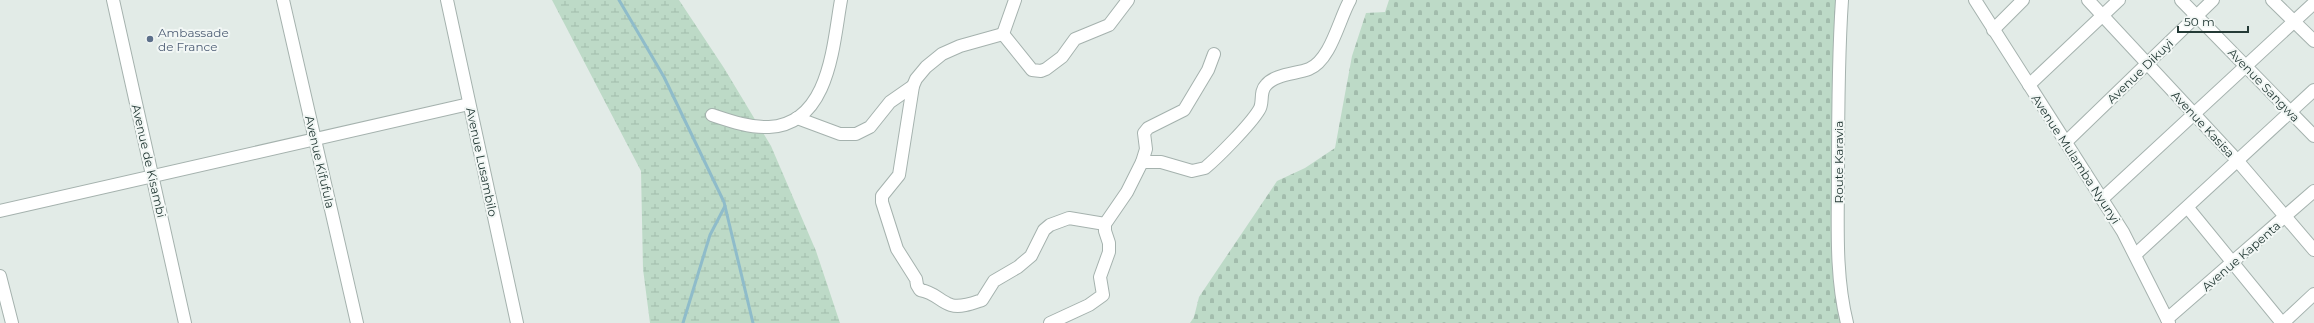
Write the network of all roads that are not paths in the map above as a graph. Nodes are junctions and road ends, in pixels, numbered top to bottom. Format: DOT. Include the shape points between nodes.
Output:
graph roads {
  1 [pos="113,0"];
  2 [pos="283,0"];
  3 [pos="447,0"];
  4 [pos="841,0"];
  5 [pos="1015,0"];
  6 [pos="1128,0"];
  7 [pos="1350,0"];
  8 [pos="1842,0"];
  9 [pos="1975,0"];
  10 [pos="2023,0"];
  11 [pos="2088,0"];
  12 [pos="2119,0"];
  13 [pos="2180,0"];
  14 [pos="2213,0"];
  15 [pos="2272,0"];
  16 [pos="2314,3"];
  17 [pos="2103,16"];
  18 [pos="2197,16"];
  19 [pos="2295,21"];
  20 [pos="1993,30"];
  21 [pos="1002,34"];
  22 [pos="2314,41"];
  23 [pos="1214,54"];
  24 [pos="2146,64"];
  25 [pos="2248,66"];
  26 [pos="2029,85"];
  27 [pos="913,86"];
  28 [pos="2314,90"];
  29 [pos="469,104"];
  30 [pos="2290,110"];
  31 [pos="2193,113"];
  32 [pos="712,115"];
  33 [pos="798,118"];
  34 [pos="2314,136"];
  35 [pos="315,138"];
  36 [pos="2066,142"];
  37 [pos="2236,159"];
  38 [pos="1142,162"];
  39 [pos="152,175"];
  40 [pos="2314,191"];
  41 [pos="2102,199"];
  42 [pos="2188,208"];
  43 [pos="0,210"];
  44 [pos="2286,217"];
  45 [pos="1105,224"];
  46 [pos="2314,250"];
  47 [pos="2136,254"];
  48 [pos="2233,262"];
  49 [pos="0,276"];
  50 [pos="2314,294"];
  51 [pos="2168,321"];
  52 [pos="12,323"];
  53 [pos="185,323"];
  54 [pos="357,323"];
  55 [pos="517,323"];
  56 [pos="1050,323"];
  57 [pos="1846,323"];
  58 [pos="2282,323"];
  1 -- 39 [label="street, Avenue de Kisambi"];
  2 -- 35 [label="street, Avenue Kifufula"];
  3 -- 29 [label="street, Avenue Lusambilo"];
  4 -- 33 [label="street" via="829,72 820,92"];
  5 -- 21 [label="street"];
  6 -- 21 [label="street" via="1109,25 1075,39 1062,57 1041,71 1032,70"];
  7 -- 38 [label="street" via="1332,43 1321,59 1309,69 1269,82 1262,90 1260,109 1205,168 1192,171 1161,162"];
  8 -- 57 [label="street, Route Karavia" via="1838,218 1840,287"];
  9 -- 20 [label="street, Avenue Mulamba Nyunyi"];
  10 -- 20 [label="street"];
  11 -- 17 [label="street, Avenue Kasisa"];
  12 -- 17 [label="street"];
  13 -- 18 [label="street, Avenue Sangwa"];
  14 -- 18 [label="street, Avenue Dikuyi"];
  15 -- 19 [label="street"];
  16 -- 19 [label="street"];
  17 -- 24 [label="street, Avenue Kasisa"];
  17 -- 26 [label="street"];
  18 -- 24 [label="street, Avenue Dikuyi"];
  18 -- 25 [label="street, Avenue Sangwa"];
  19 -- 22 [label="street"];
  19 -- 25 [label="street"];
  20 -- 26 [label="street, Avenue Mulamba Nyunyi"];
  21 -- 27 [label="street" via="942,54 926,67"];
  23 -- 38 [label="street" via="1208,70 1184,110 1146,130 1146,149"];
  24 -- 31 [label="street, Avenue Kasisa"];
  24 -- 36 [label="street, Avenue Dikuyi"];
  25 -- 30 [label="street, Avenue Sangwa"];
  25 -- 31 [label="street"];
  26 -- 36 [label="street, Avenue Mulamba Nyunyi"];
  27 -- 33 [label="street" via="890,102 870,127 856,134 840,134"];
  27 -- 45 [label="street" via="899,175 882,196 882,202 897,250 916,279 916,285 920,290 932,292 952,305 968,305 982,300 994,281 1031,256 1044,230 1050,225 1069,218"];
  28 -- 30 [label="street"];
  29 -- 35 [label="street"];
  29 -- 55 [label="street, Avenue Lusambilo"];
  30 -- 34 [label="street, Avenue Sangwa"];
  30 -- 37 [label="street"];
  31 -- 37 [label="street, Avenue Kasisa"];
  31 -- 41 [label="street"];
  32 -- 33 [label="street" via="734,122 768,127"];
  35 -- 39 [label="street"];
  35 -- 54 [label="street, Avenue Kifufula"];
  36 -- 41 [label="street, Avenue Mulamba Nyunyi"];
  37 -- 42 [label="street"];
  37 -- 44 [label="street, Avenue Kasisa"];
  38 -- 45 [label="street" via="1127,192"];
  39 -- 43 [label="street"];
  39 -- 53 [label="street, Avenue de Kisambi"];
  40 -- 44 [label="street, Avenue Kapenta"];
  41 -- 47 [label="street, Avenue Mulamba Nyunyi"];
  42 -- 47 [label="street"];
  42 -- 48 [label="street"];
  44 -- 46 [label="street, Avenue Kasisa"];
  44 -- 48 [label="street, Avenue Kapenta"];
  45 -- 56 [label="street" via="1109,252 1100,277 1103,295 1098,300"];
  47 -- 51 [label="street, Avenue Mulamba Nyunyi"];
  48 -- 51 [label="street, Avenue Kapenta"];
  48 -- 58 [label="street"];
  49 -- 52 [label="street"];
  50 -- 58 [label="street"];
}
